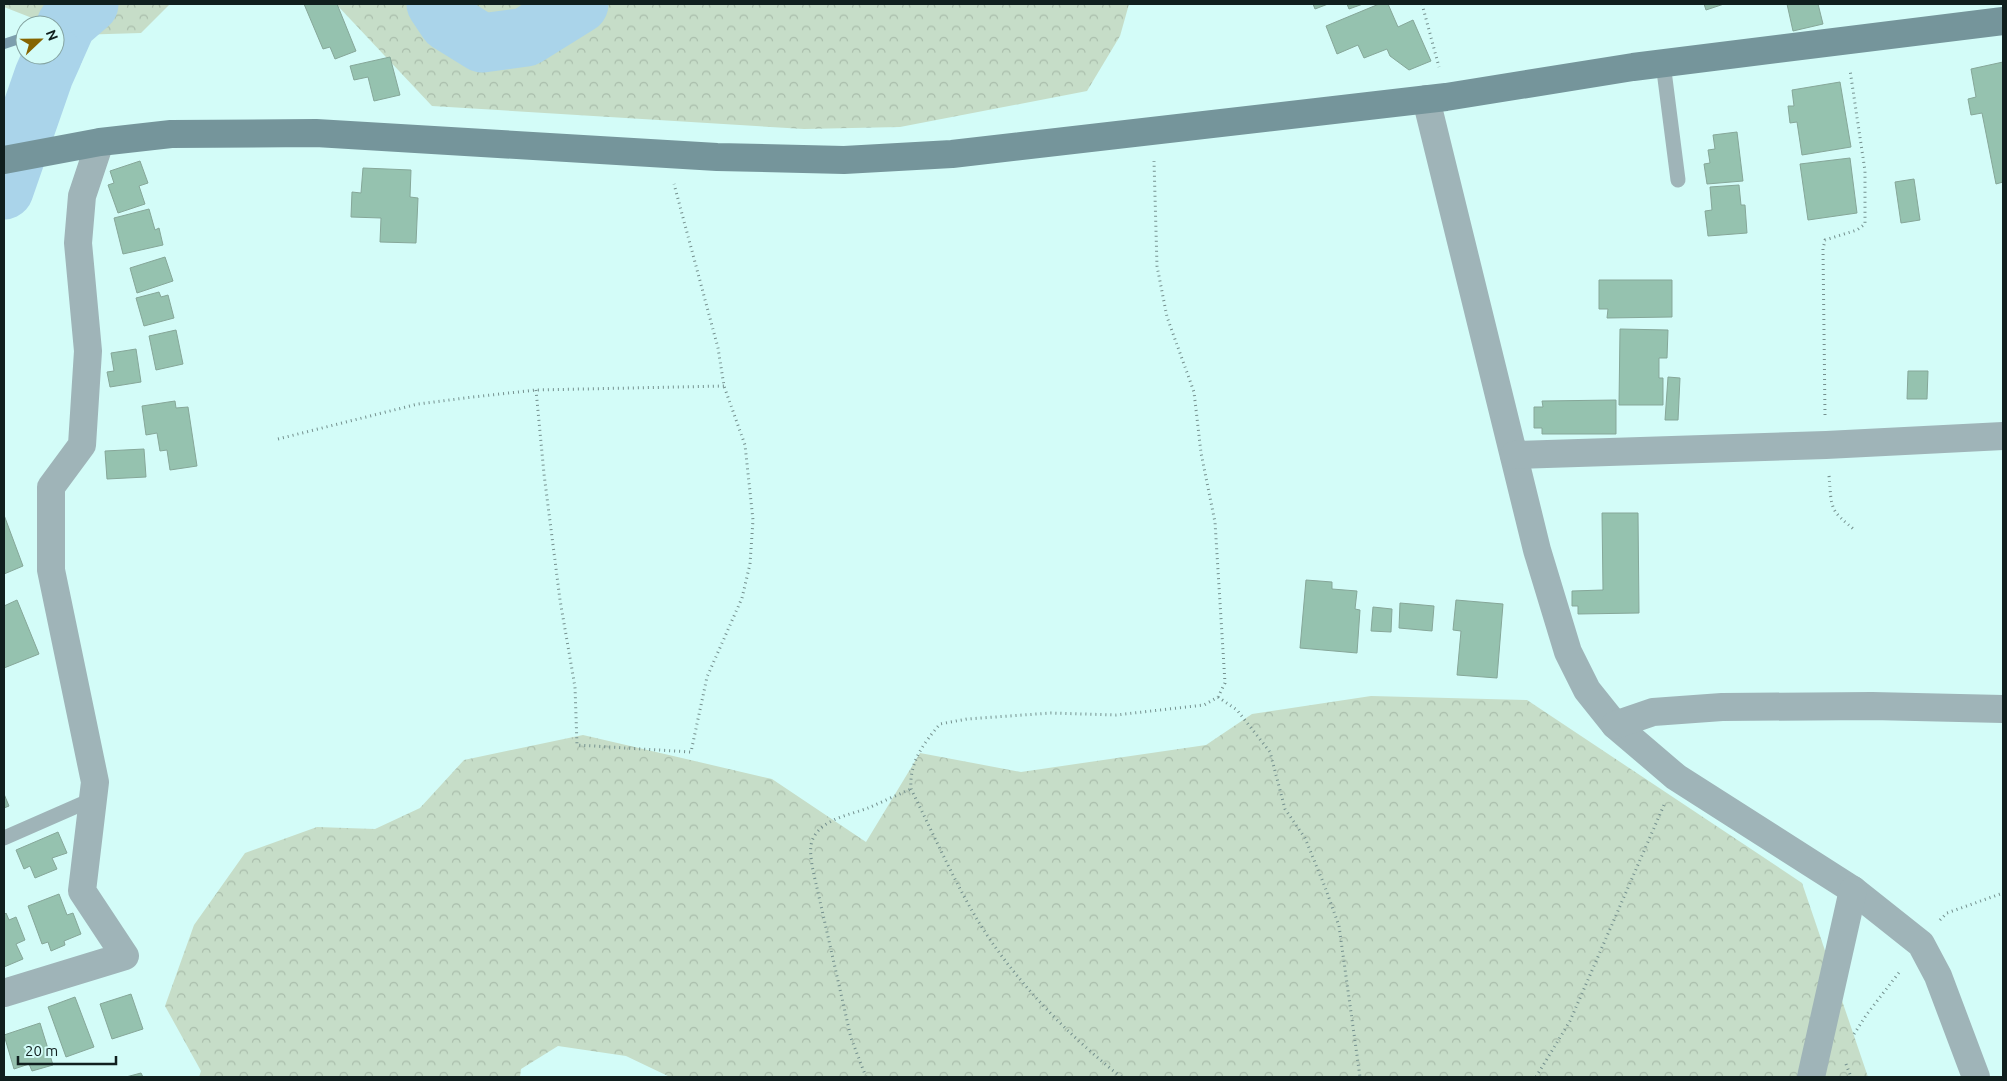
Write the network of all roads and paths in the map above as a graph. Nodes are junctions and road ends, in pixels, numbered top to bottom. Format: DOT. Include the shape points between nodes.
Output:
graph roads {
  1 [pos="1422,4"];
  2 [pos="2003,21"];
  3 [pos="1845,40"];
  4 [pos="1663,64"];
  5 [pos="1436,98"];
  6 [pos="1155,131"];
  7 [pos="100,142"];
  8 [pos="666,154"];
  9 [pos="4,160"];
  10 [pos="1678,180"];
  11 [pos="724,386"];
  12 [pos="536,390"];
  13 [pos="2003,436"];
  14 [pos="278,438"];
  15 [pos="1826,445"];
  16 [pos="1514,455"];
  17 [pos="1856,530"];
  18 [pos="1218,697"];
  19 [pos="2003,709"];
  20 [pos="1615,725"];
  21 [pos="1676,777"];
  22 [pos="911,789"];
  23 [pos="93,799"];
  24 [pos="4,838"];
  25 [pos="1853,890"];
  26 [pos="4,993"];
  27 [pos="866,1077"];
  28 [pos="1121,1077"];
  29 [pos="1360,1077"];
  30 [pos="1536,1077"];
  31 [pos="1811,1077"];
  32 [pos="1976,1077"];
  1 -- 5 [label="path" via="1428,23"];
  2 -- 3 [label="street"];
  3 -- 4 [label="street"];
  3 -- 15 [label="path" via="1865,171 1865,224 1857,230 1824,240"];
  4 -- 5 [label="street"];
  4 -- 10 [label="lane"];
  5 -- 6 [label="street"];
  5 -- 16 [label="street"];
  6 -- 8 [label="street" via="952,154 844,160"];
  6 -- 18 [label="path" via="1157,266 1167,317 1194,392 1201,453 1215,522 1225,659 1225,683"];
  7 -- 8 [label="street" via="171,134 316,133"];
  7 -- 9 [label="street"];
  7 -- 23 [label="street" via="82,196 78,243 88,350 82,445 52,487 52,570 95,782"];
  8 -- 11 [label="path" via="718,348"];
  11 -- 12 [label="path"];
  11 -- 12 [label="path" via="745,445 753,520 750,564 742,598 708,677 691,752 578,745 576,687 560,600"];
  12 -- 14 [label="path" via="418,404"];
  13 -- 15 [label="street"];
  15 -- 16 [label="street"];
  15 -- 17 [label="path" via="1831,504 1835,514"];
  16 -- 20 [label="street" via="1537,550 1568,652 1587,690"];
  18 -- 22 [label="path" via="1204,706 1116,715 1051,713 940,724 922,746 910,774"];
  18 -- 29 [label="path" via="1238,710 1270,752 1285,809 1305,838 1325,887 1339,926"];
  19 -- 20 [label="street" via="1722,707 1653,712"];
  20 -- 21 [label="street"];
  21 -- 25 [label="street"];
  21 -- 30 [label="path" via="1570,1021"];
  22 -- 27 [label="path" via="840,816 823,827 812,841 812,863 850,1038"];
  22 -- 28 [label="path" via="978,921 1019,978 1049,1012"];
  23 -- 24 [label="lane"];
  23 -- 26 [label="street" via="82,891 125,956"];
  25 -- 31 [label="street"];
  25 -- 32 [label="street" via="1921,944 1938,976"];
}
